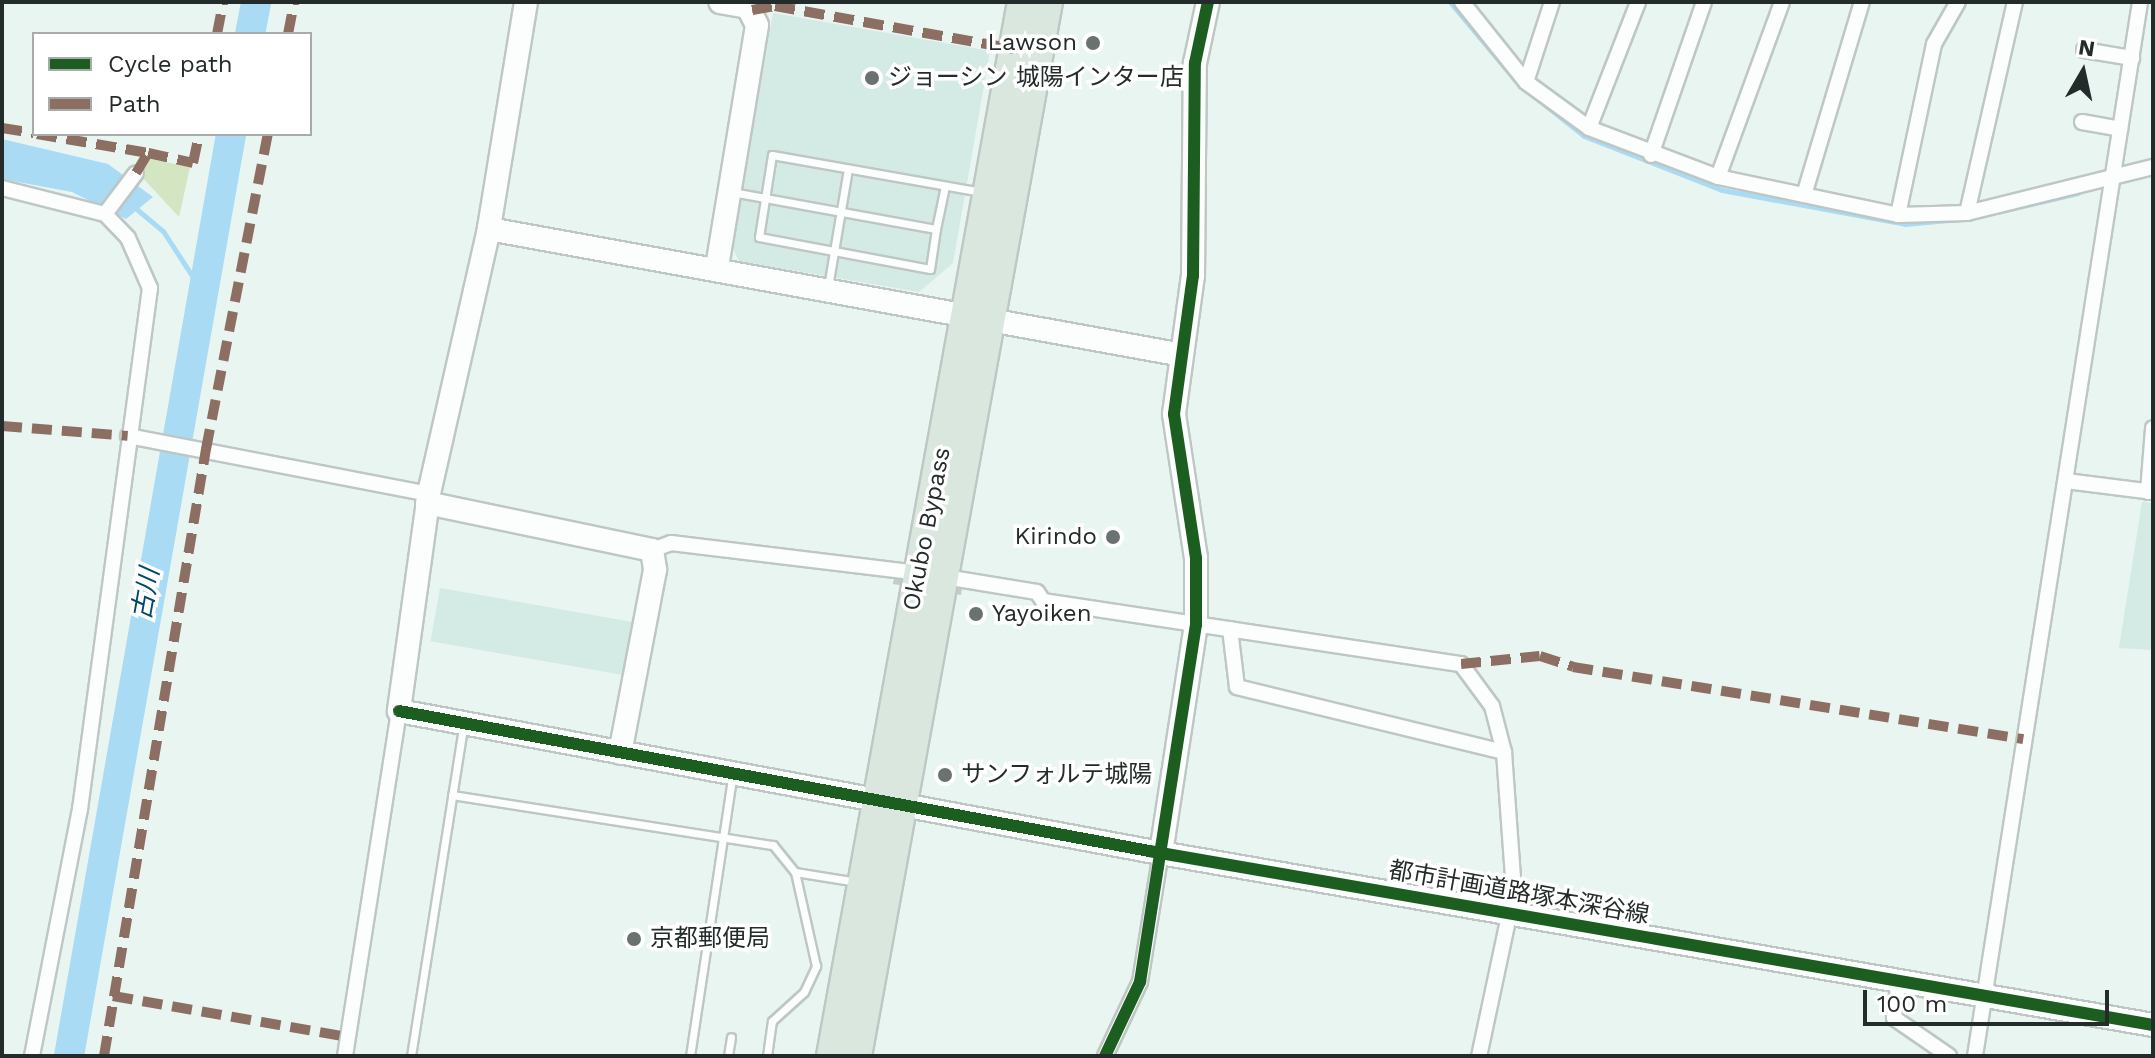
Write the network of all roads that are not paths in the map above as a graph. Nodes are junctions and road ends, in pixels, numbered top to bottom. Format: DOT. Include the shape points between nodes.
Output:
graph roads {
  1 [pos="526,2"];
  2 [pos="720,2"];
  3 [pos="1022,2"];
  4 [pos="1048,2"];
  5 [pos="1208,2"];
  6 [pos="1462,2"];
  7 [pos="1552,2"];
  8 [pos="1638,2"];
  9 [pos="1704,2"];
  10 [pos="1782,2"];
  11 [pos="1862,2"];
  12 [pos="1958,2"];
  13 [pos="2015,2"];
  14 [pos="2140,2"];
  15 [pos="2084,50"];
  16 [pos="2132,58"];
  17 [pos="1526,82"];
  18 [pos="2082,122"];
  19 [pos="1589,128"];
  20 [pos="2120,129"];
  21 [pos="1651,155"];
  22 [pos="2153,167"];
  23 [pos="848,169"];
  24 [pos="136,173"];
  25 [pos="2114,176"];
  26 [pos="1718,177"];
  27 [pos="945,186"];
  28 [pos="2,188"];
  29 [pos="730,192"];
  30 [pos="988,193"];
  31 [pos="1804,195"];
  32 [pos="765,198"];
  33 [pos="841,212"];
  34 [pos="1967,213"];
  35 [pos="105,214"];
  36 [pos="1898,215"];
  37 [pos="489,229"];
  38 [pos="936,229"];
  39 [pos="834,251"];
  40 [pos="717,267"];
  41 [pos="828,287"];
  42 [pos="980,314"];
  43 [pos="1182,355"];
  44 [pos="2153,428"];
  45 [pos="128,436"];
  46 [pos="2066,481"];
  47 [pos="2150,492"];
  48 [pos="428,498"];
  49 [pos="652,550"];
  50 [pos="807,564"];
  51 [pos="930,579"];
  52 [pos="1196,625"];
  53 [pos="1230,629"];
  54 [pos="399,711"];
  55 [pos="463,726"];
  56 [pos="1504,752"];
  57 [pos="620,753"];
  58 [pos="733,773"];
  59 [pos="452,795"];
  60 [pos="890,803"];
  61 [pos="723,837"];
  62 [pos="1161,853"];
  63 [pos="795,872"];
  64 [pos="863,884"];
  65 [pos="1509,914"];
  66 [pos="1899,981"];
  67 [pos="1981,996"];
  68 [pos="2153,1025"];
  69 [pos="731,1037"];
  70 [pos="32,1056"];
  71 [pos="345,1056"];
  72 [pos="411,1056"];
  73 [pos="690,1056"];
  74 [pos="728,1056"];
  75 [pos="767,1056"];
  76 [pos="831,1056"];
  77 [pos="857,1056"];
  78 [pos="1105,1056"];
  79 [pos="1479,1056"];
  80 [pos="1949,1056"];
  81 [pos="1975,1056"];
  1 -- 37 [label="street"];
  2 -- 29 [label="street" via="748,7 758,19"];
  3 -- 30 [label="highway, Okubo Bypass"];
  4 -- 42 [label="highway, Okubo Bypass"];
  5 -- 43 [label="street" via="1195,63 1193,276"];
  6 -- 17 [label="street"];
  7 -- 17 [label="street"];
  8 -- 19 [label="street"];
  9 -- 21 [label="street"];
  10 -- 26 [label="street"];
  11 -- 31 [label="street"];
  12 -- 36 [label="street" via="1934,44"];
  13 -- 34 [label="street"];
  14 -- 16 [label="street"];
  15 -- 16 [label="street"];
  16 -- 20 [label="street"];
  17 -- 19 [label="street"];
  18 -- 20 [label="street"];
  19 -- 21 [label="street"];
  20 -- 25 [label="street"];
  21 -- 26 [label="street"];
  22 -- 25 [label="street"];
  23 -- 27 [label="lane"];
  23 -- 32 [label="lane" via="772,155"];
  23 -- 33 [label="lane"];
  24 -- 35 [label="street"];
  25 -- 34 [label="street"];
  25 -- 46 [label="street"];
  26 -- 31 [label="street"];
  27 -- 30 [label="lane"];
  27 -- 38 [label="lane"];
  28 -- 35 [label="street"];
  29 -- 32 [label="lane"];
  29 -- 40 [label="street"];
  30 -- 42 [label="highway, Okubo Bypass"];
  31 -- 36 [label="street"];
  32 -- 33 [label="lane"];
  32 -- 39 [label="lane" via="759,237"];
  33 -- 38 [label="lane"];
  33 -- 39 [label="lane"];
  34 -- 36 [label="street"];
  35 -- 45 [label="street" via="128,238 150,288 151,323"];
  37 -- 40 [label="street"];
  37 -- 48 [label="street"];
  38 -- 39 [label="lane" via="930,269"];
  39 -- 41 [label="lane"];
  40 -- 41 [label="street"];
  41 -- 42 [label="street"];
  42 -- 43 [label="street"];
  42 -- 51 [label="highway, Okubo Bypass"];
  43 -- 52 [label="street" via="1175,455 1196,558"];
  44 -- 47 [label="street"];
  45 -- 48 [label="street"];
  45 -- 70 [label="street" via="80,809"];
  46 -- 47 [label="street"];
  46 -- 67 [label="street"];
  48 -- 49 [label="street"];
  48 -- 54 [label="street"];
  49 -- 50 [label="street" via="671,543"];
  49 -- 57 [label="street" via="655,570"];
  50 -- 51 [label="street"];
  50 -- 51 [label="street" via="814,556"];
  51 -- 52 [label="street" via="1037,592 1043,601"];
  51 -- 60 [label="highway, Okubo Bypass"];
  52 -- 53 [label="street"];
  52 -- 62 [label="street"];
  53 -- 56 [label="street" via="1237,687"];
  53 -- 56 [label="street" via="1461,664 1492,706"];
  54 -- 55 [label="street, 都市計画道路塚本深谷線"];
  54 -- 71 [label="street"];
  55 -- 57 [label="street, 都市計画道路塚本深谷線"];
  55 -- 59 [label="lane"];
  56 -- 65 [label="street" via="1514,892"];
  57 -- 58 [label="street, 都市計画道路塚本深谷線"];
  58 -- 60 [label="street, 都市計画道路塚本深谷線"];
  58 -- 61 [label="lane"];
  59 -- 61 [label="lane"];
  59 -- 72 [label="lane"];
  60 -- 62 [label="street, 都市計画道路塚本深谷線"];
  60 -- 64 [label="highway, Okubo Bypass"];
  60 -- 77 [label="highway, Okubo Bypass"];
  61 -- 63 [label="lane" via="773,845"];
  61 -- 73 [label="lane"];
  62 -- 65 [label="street, 都市計画道路塚本深谷線"];
  62 -- 78 [label="street" via="1140,982"];
  63 -- 64 [label="lane"];
  63 -- 75 [label="lane" via="816,966 804,992 772,1021"];
  64 -- 76 [label="highway, Okubo Bypass"];
  65 -- 66 [label="street, 都市計画道路塚本深谷線"];
  65 -- 79 [label="street"];
  66 -- 67 [label="street, 都市計画道路塚本深谷線"];
  66 -- 80 [label="street" via="1894,1018"];
  67 -- 68 [label="street, 都市計画道路塚本深谷線"];
  67 -- 81 [label="street"];
  69 -- 74 [label="lane"];
}
